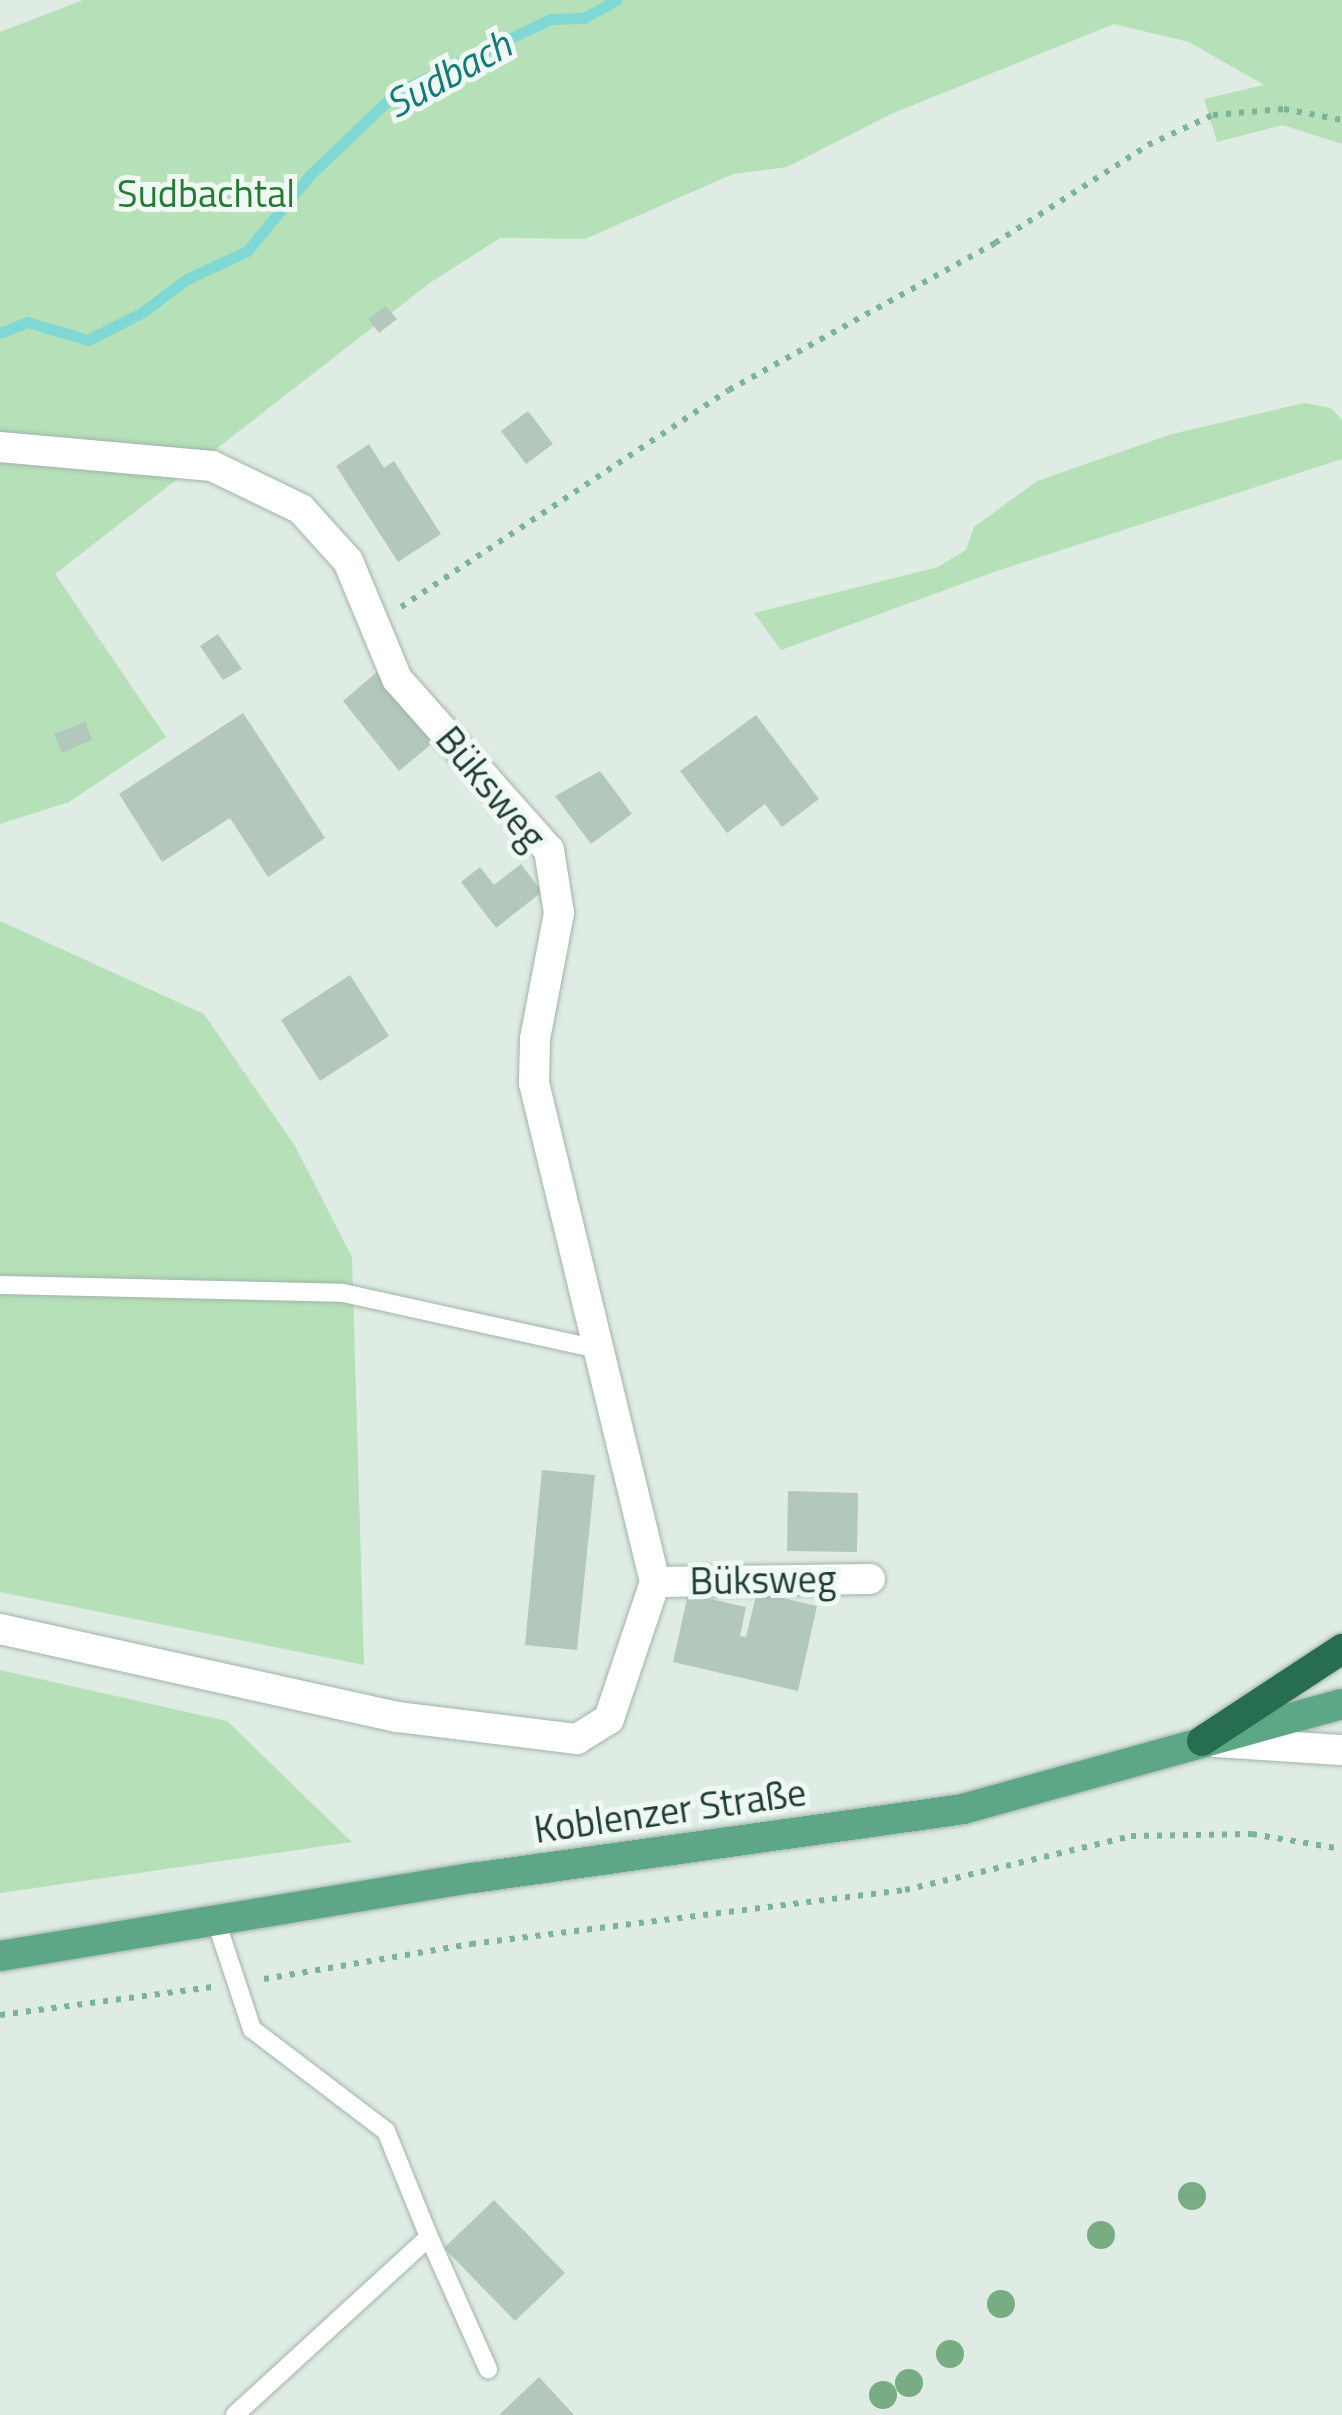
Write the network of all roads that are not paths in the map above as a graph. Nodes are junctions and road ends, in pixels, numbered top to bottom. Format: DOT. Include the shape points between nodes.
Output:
graph roads {
  1 [pos="0,448"];
  2 [pos="0,1285"];
  3 [pos="598,1349"];
  4 [pos="870,1579"];
  5 [pos="655,1582"];
  6 [pos="0,1630"];
  7 [pos="1342,1649"];
  8 [pos="1342,1704"];
  9 [pos="1202,1741"];
  10 [pos="1342,1750"];
  11 [pos="217,1924"];
  12 [pos="0,1956"];
  13 [pos="429,2237"];
  14 [pos="488,2369"];
  15 [pos="235,2415"];
  1 -- 3 [label="street, Büksweg" via="212,466 301,510 348,561 397,678 549,850 558,912 535,1039 534,1083"];
  2 -- 3 [label="lane" via="344,1293"];
  3 -- 5 [label="street, Büksweg"];
  4 -- 5 [label="street, Büksweg"];
  5 -- 6 [label="street, Büksweg" via="608,1719 577,1738 397,1717"];
  7 -- 9 [label="highway"];
  8 -- 9 [label="main road, Koblenzer Straße"];
  9 -- 10 [label="street"];
  9 -- 11 [label="main road, Koblenzer Straße" via="963,1808 473,1878"];
  11 -- 12 [label="main road, Koblenzer Straße"];
  11 -- 13 [label="lane" via="252,2030 386,2132"];
  13 -- 14 [label="lane"];
  13 -- 15 [label="lane"];
}
